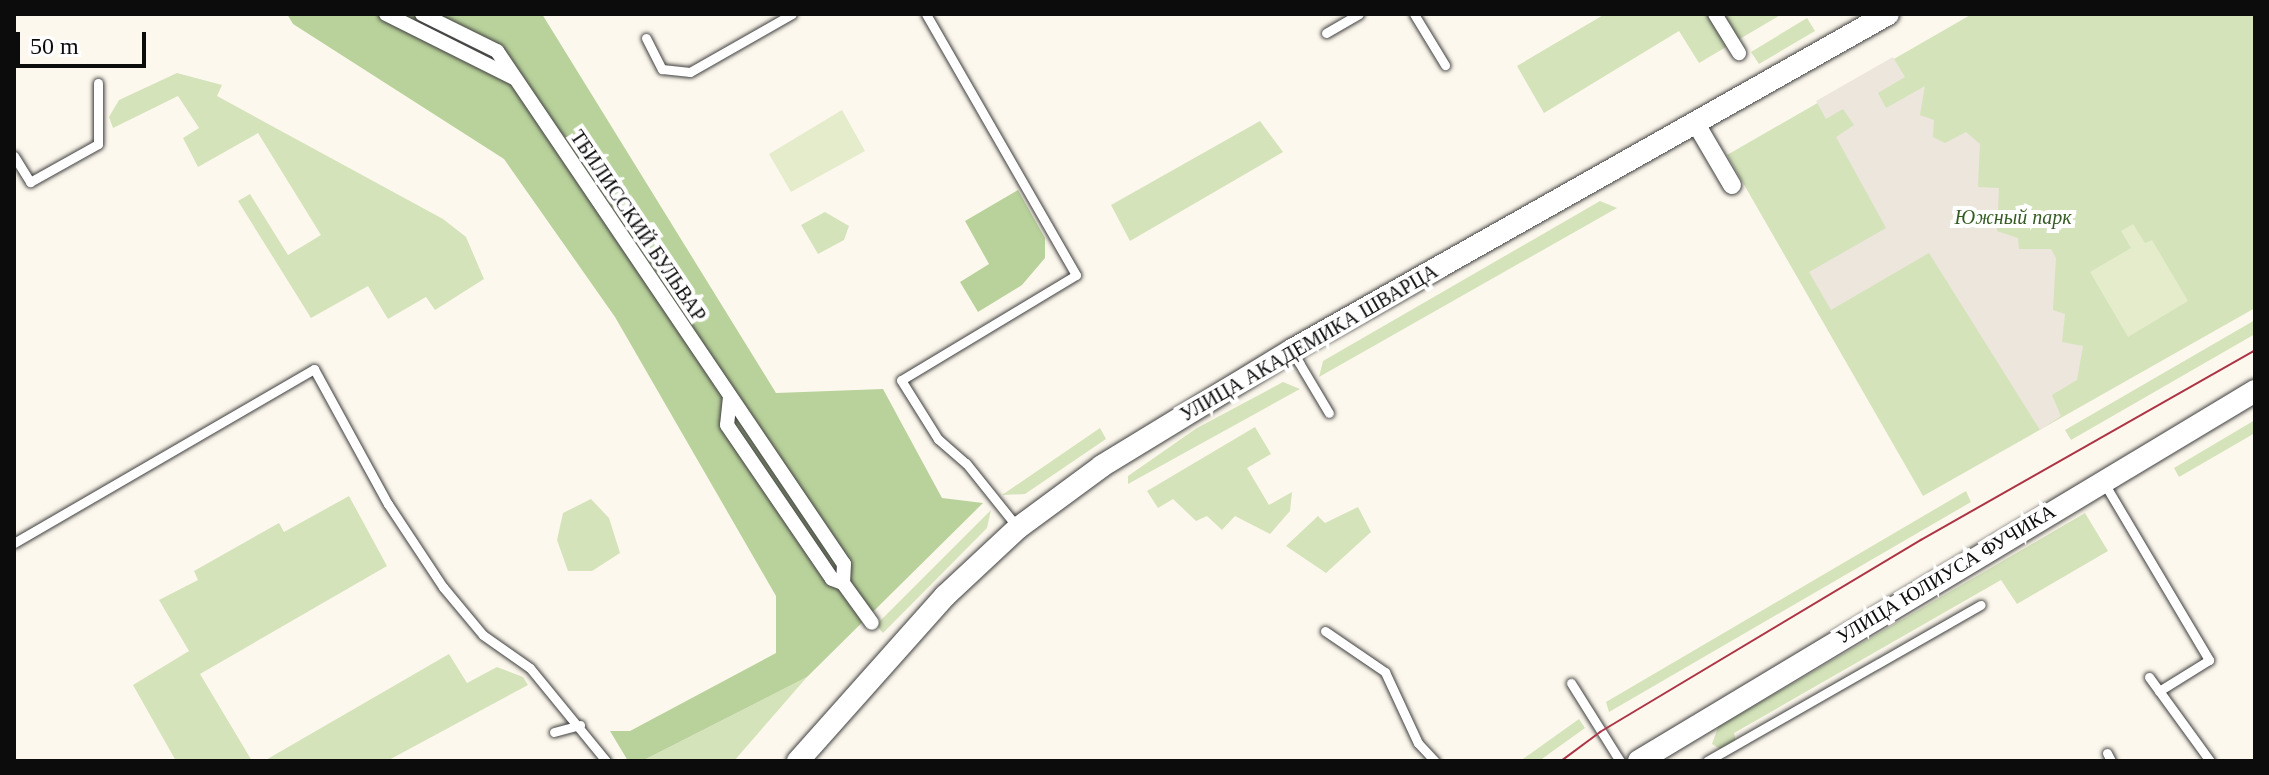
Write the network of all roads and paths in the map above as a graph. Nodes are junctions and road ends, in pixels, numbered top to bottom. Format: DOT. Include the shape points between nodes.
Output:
graph roads {
  1 [pos="386,14"];
  2 [pos="422,14"];
  3 [pos="792,14"];
  4 [pos="926,14"];
  5 [pos="1359,14"];
  6 [pos="1414,14"];
  7 [pos="1715,14"];
  8 [pos="1888,14"];
  9 [pos="1326,33"];
  10 [pos="646,38"];
  11 [pos="1739,53"];
  12 [pos="1445,65"];
  13 [pos="514,78"];
  14 [pos="98,83"];
  15 [pos="1695,122"];
  16 [pos="14,156"];
  17 [pos="17,168"];
  18 [pos="1732,185"];
  19 [pos="1292,350"];
  20 [pos="2255,391"];
  21 [pos="1329,413"];
  22 [pos="2103,480"];
  23 [pos="1018,528"];
  24 [pos="14,543"];
  25 [pos="1981,605"];
  26 [pos="872,623"];
  27 [pos="1325,631"];
  28 [pos="2149,677"];
  29 [pos="1571,683"];
  30 [pos="2159,691"];
  31 [pos="580,725"];
  32 [pos="554,732"];
  33 [pos="606,761"];
  34 [pos="798,761"];
  35 [pos="1435,761"];
  36 [pos="1620,761"];
  37 [pos="1639,761"];
  38 [pos="1707,761"];
  39 [pos="2210,761"];
  1 -- 13 [label="street, ТБИЛИССКИЙ БУЛЬВАР"];
  2 -- 13 [label="street, ТБИЛИССКИЙ БУЛЬВАР" via="497,51"];
  3 -- 10 [label="lane" via="690,72 662,69"];
  4 -- 23 [label="lane" via="1076,275 901,380 938,439 966,463"];
  5 -- 9 [label="lane"];
  6 -- 12 [label="lane"];
  7 -- 11 [label="street"];
  8 -- 15 [label="street, УЛИЦА АКАДЕМИКА ШВАРЦА"];
  13 -- 26 [label="street, ТБИЛИССКИЙ БУЛЬВАР" via="844,564 843,583"];
  14 -- 17 [label="lane" via="98,144 30,182"];
  15 -- 18 [label="street"];
  15 -- 19 [label="street, УЛИЦА АКАДЕМИКА ШВАРЦА"];
  16 -- 17 [label="lane"];
  19 -- 21 [label="lane"];
  19 -- 23 [label="street, УЛИЦА АКАДЕМИКА ШВАРЦА" via="1102,466"];
  20 -- 22 [label="street, УЛИЦА ЮЛИУСА ФУЧИКА"];
  22 -- 30 [label="lane" via="2209,660"];
  22 -- 37 [label="street, УЛИЦА ЮЛИУСА ФУЧИКА"];
  23 -- 34 [label="street, УЛИЦА АКАДЕМИКА ШВАРЦА" via="935,607"];
  24 -- 31 [label="lane" via="314,369 388,504 443,587 483,635 530,668"];
  25 -- 38 [label="lane"];
  27 -- 35 [label="lane" via="1385,672 1418,743"];
  28 -- 30 [label="lane"];
  29 -- 36 [label="lane"];
  30 -- 39 [label="lane"];
  31 -- 32 [label="lane"];
  31 -- 33 [label="lane"];
}
